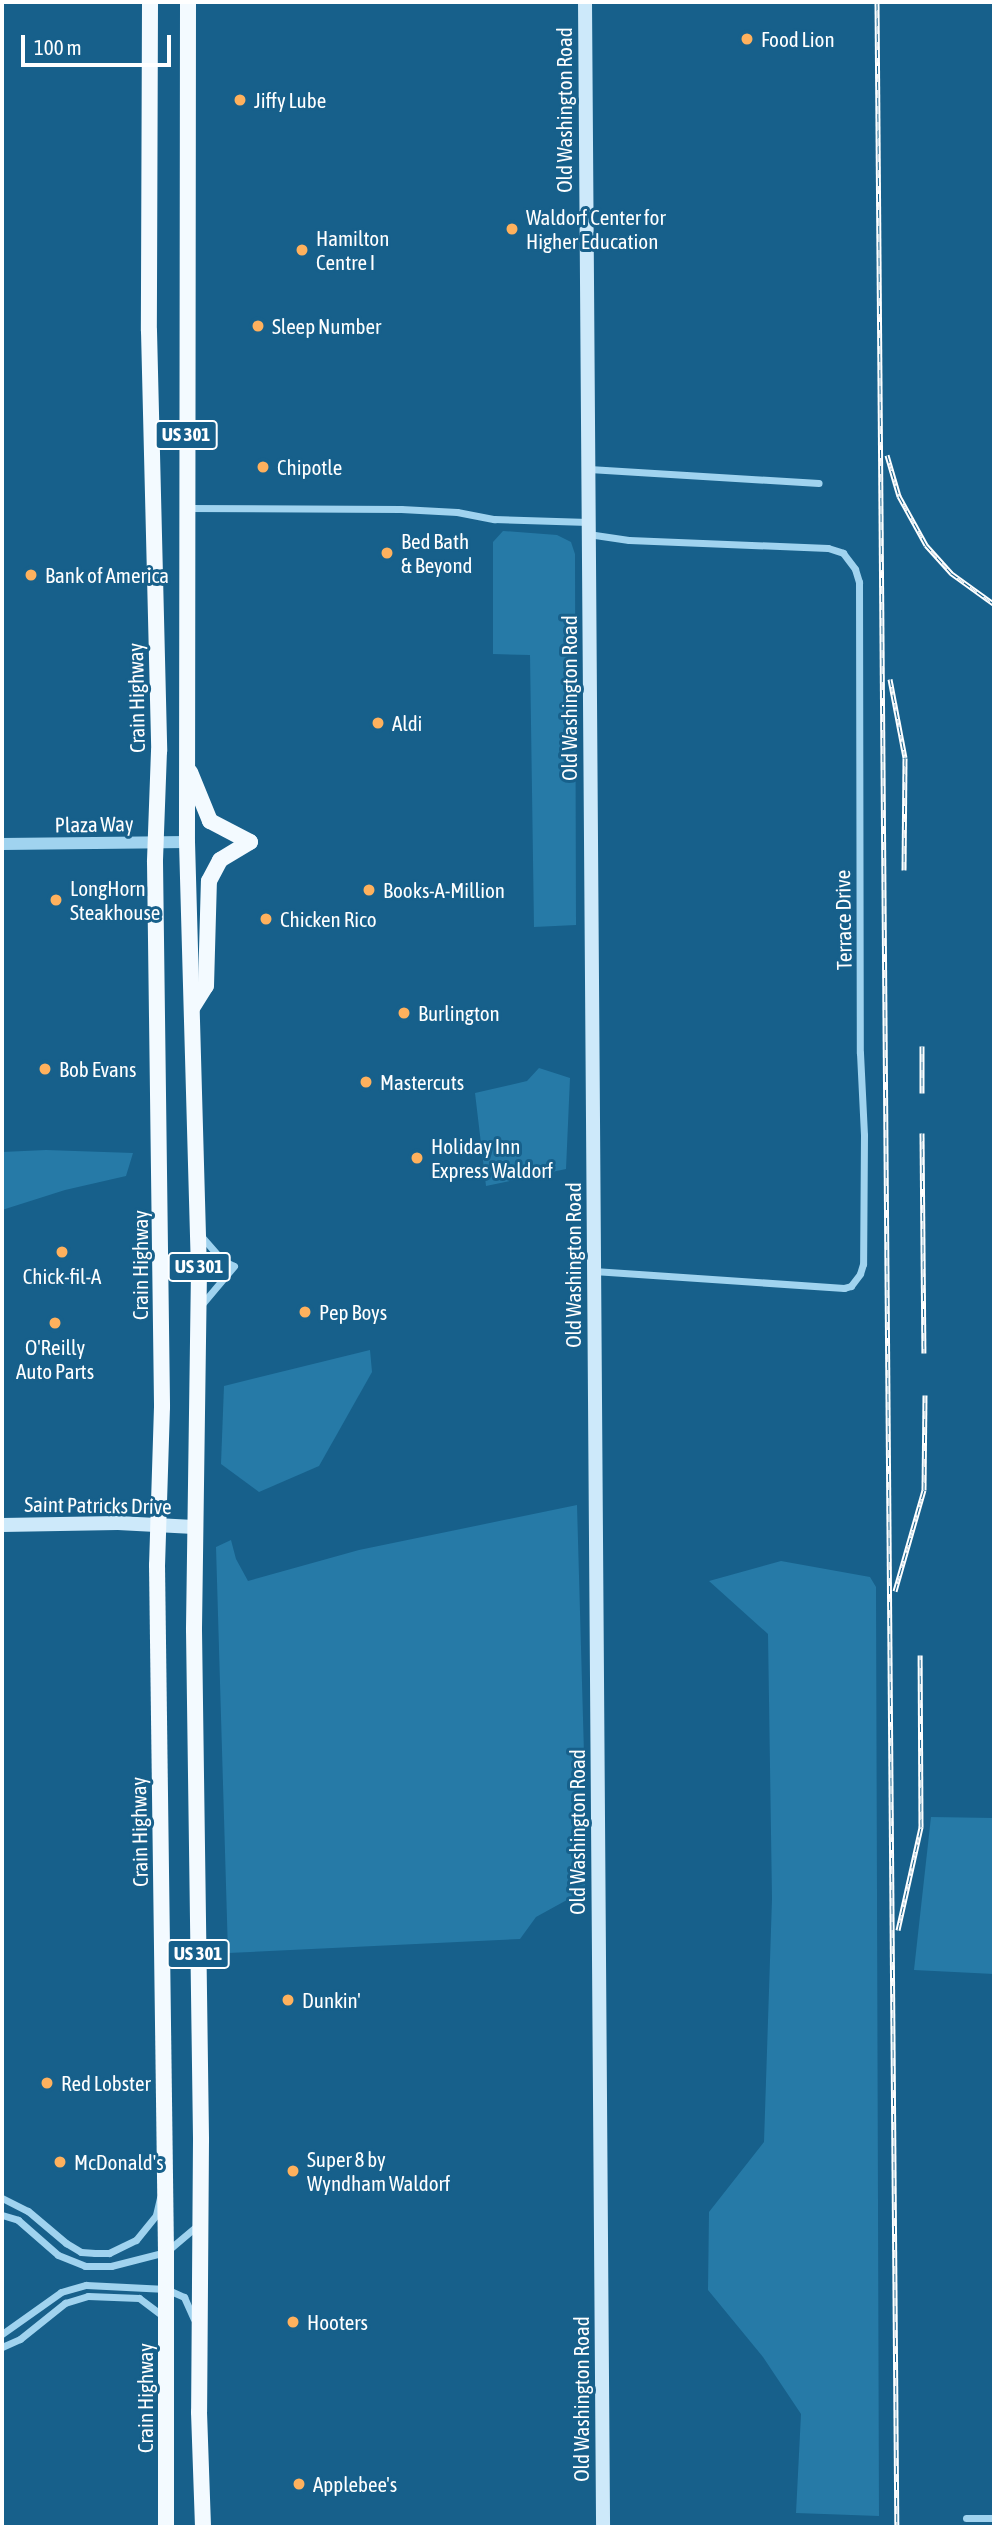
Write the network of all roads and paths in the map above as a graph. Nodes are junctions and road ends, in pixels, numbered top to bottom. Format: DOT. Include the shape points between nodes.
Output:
graph roads {
  1 [pos="150,2"];
  2 [pos="188,2"];
  3 [pos="585,2"];
  4 [pos="588,469"];
  5 [pos="819,484"];
  6 [pos="187,508"];
  7 [pos="588,528"];
  8 [pos="188,769"];
  9 [pos="155,842"];
  10 [pos="187,842"];
  11 [pos="2,844"];
  12 [pos="192,1008"];
  13 [pos="198,1231"];
  14 [pos="594,1271"];
  15 [pos="198,1309"];
  16 [pos="2,1525"];
  17 [pos="157,1526"];
  18 [pos="194,1527"];
  19 [pos="164,2176"];
  20 [pos="2,2198"];
  21 [pos="2,2215"];
  22 [pos="201,2222"];
  23 [pos="166,2252"];
  24 [pos="166,2289"];
  25 [pos="166,2320"];
  26 [pos="2,2334"];
  27 [pos="201,2346"];
  28 [pos="2,2347"];
  29 [pos="966,2518"];
  30 [pos="994,2518"];
  31 [pos="166,2527"];
  32 [pos="203,2527"];
  33 [pos="603,2527"];
  1 -- 9 [label="highway, Crain Highway / US 301" via="149,331 159,751"];
  2 -- 6 [label="highway, US 301"];
  3 -- 4 [label="main road, Old Washington Road"];
  4 -- 5 [label="street"];
  4 -- 7 [label="main road, Old Washington Road"];
  6 -- 7 [label="street" via="401,509"];
  6 -- 8 [label="highway, US 301"];
  7 -- 14 [label="main road, Old Washington Road"];
  7 -- 14 [label="street, Terrace Drive" via="629,540 828,548 843,553 855,569 859,582 864,1135 863,1264 851,1286"];
  8 -- 10 [label="highway, US 301"];
  8 -- 12 [label="highway" via="211,821 250,842 220,860 209,881 206,986"];
  9 -- 10 [label="street, Plaza Way"];
  9 -- 11 [label="street, Plaza Way"];
  9 -- 17 [label="highway, Crain Highway / US 301" via="162,1408"];
  10 -- 12 [label="highway, US 301"];
  12 -- 13 [label="highway, US 301"];
  13 -- 15 [label="highway, US 301"];
  13 -- 15 [label="street" via="209,1248 234,1266"];
  14 -- 33 [label="main road, Old Washington Road"];
  15 -- 18 [label="highway, US 301"];
  16 -- 17 [label="main road, Saint Patricks Drive" via="118,1522"];
  17 -- 18 [label="main road, Saint Patricks Drive"];
  17 -- 19 [label="highway, Crain Highway / US 301"];
  18 -- 22 [label="highway, US 301"];
  19 -- 20 [label="street" via="156,2215 148,2227 136,2240 108,2253 81,2252 28,2211"];
  19 -- 23 [label="highway, Crain Highway / US 301"];
  21 -- 23 [label="street" via="18,2220 58,2255 85,2266 111,2266"];
  22 -- 23 [label="street"];
  22 -- 27 [label="highway, US 301"];
  23 -- 24 [label="highway, Crain Highway / US 301"];
  24 -- 25 [label="highway, Crain Highway / US 301"];
  24 -- 26 [label="street" via="102,2284 71,2288"];
  24 -- 27 [label="street" via="184,2297"];
  25 -- 28 [label="street" via="139,2298 88,2296 65,2303 20,2339"];
  25 -- 31 [label="highway, Crain Highway / US 301"];
  27 -- 32 [label="highway, US 301"];
  29 -- 30 [label="street"];
}
